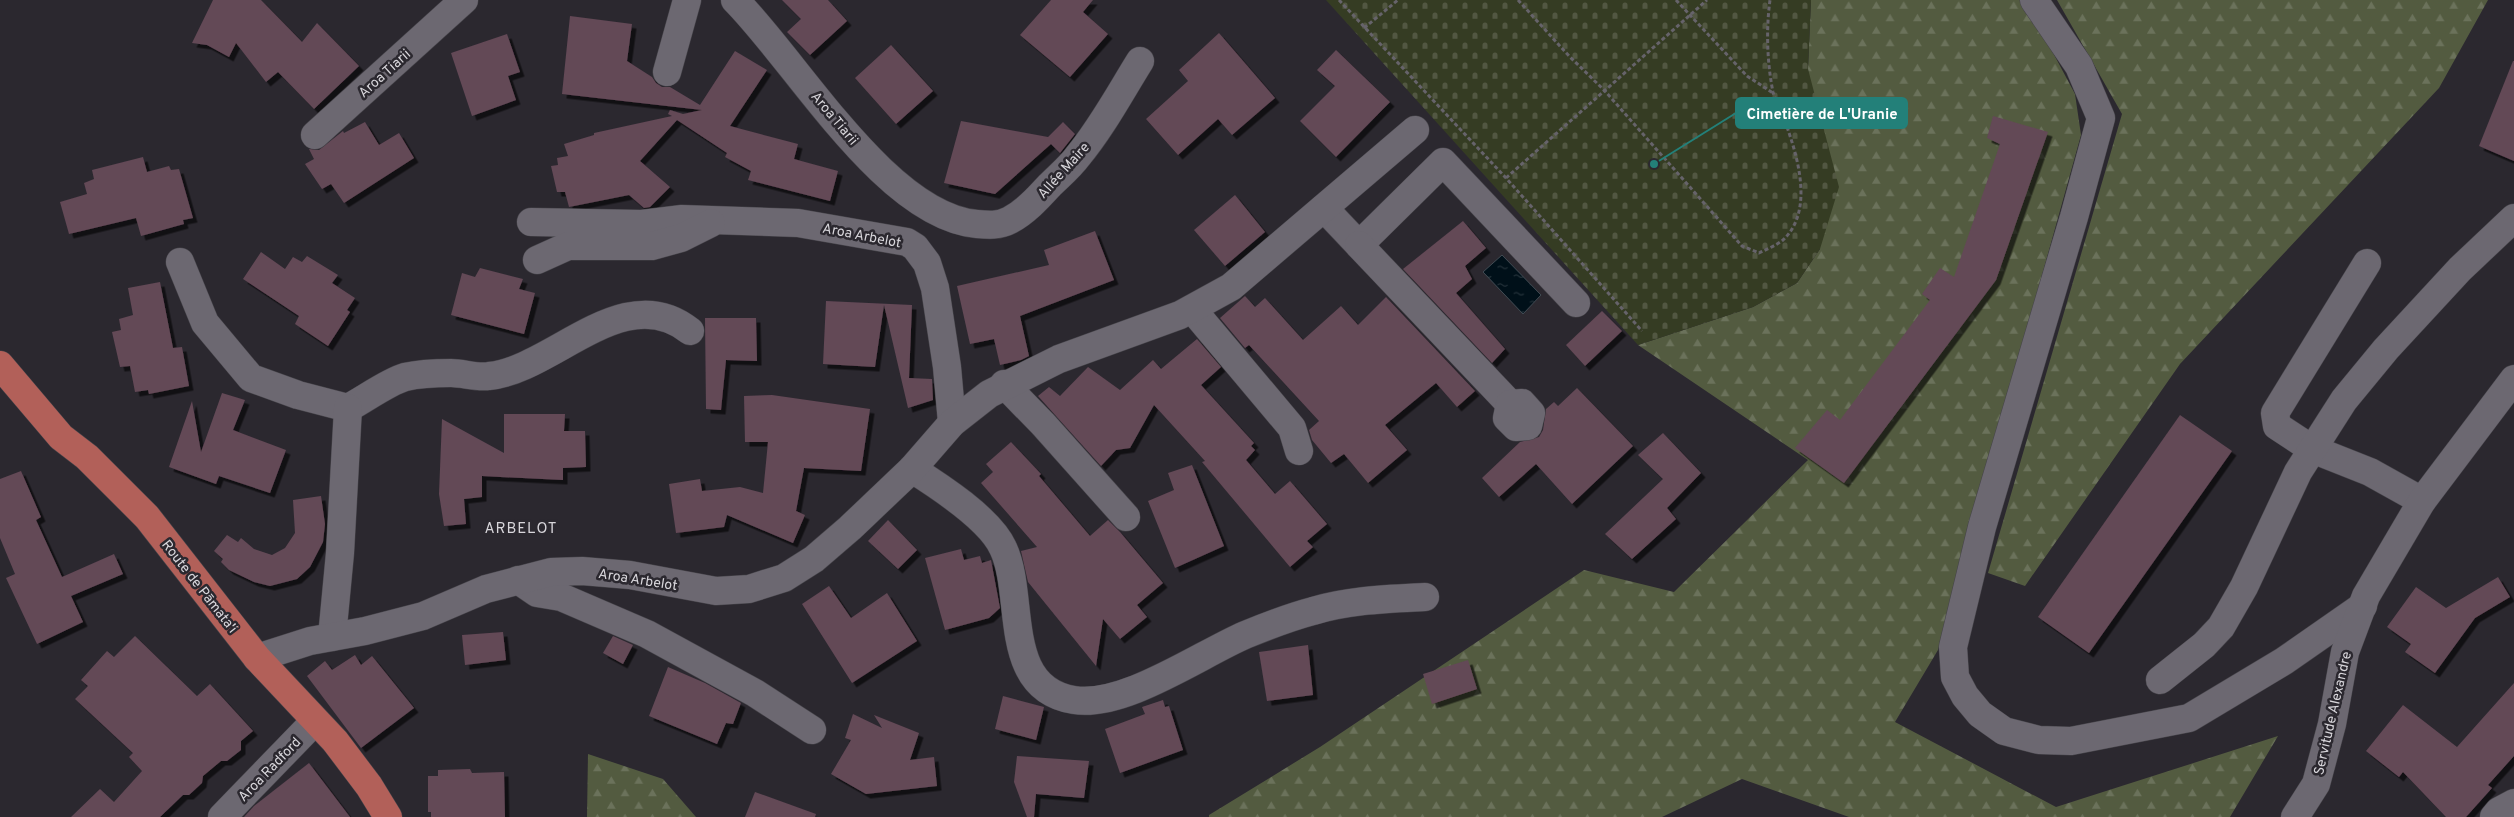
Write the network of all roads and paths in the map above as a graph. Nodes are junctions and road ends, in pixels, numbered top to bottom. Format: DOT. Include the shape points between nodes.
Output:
graph roads {
  1 [pos="669,0"];
  2 [pos="687,0"];
  3 [pos="736,0"];
  4 [pos="1339,0"];
  5 [pos="1398,0"];
  6 [pos="1518,0"];
  7 [pos="1676,0"];
  8 [pos="1707,0"];
  9 [pos="1770,0"];
  10 [pos="2034,0"];
  11 [pos="458,5"];
  12 [pos="1690,15"];
  13 [pos="1364,28"];
  14 [pos="1140,61"];
  15 [pos="1604,90"];
  16 [pos="1774,93"];
  17 [pos="1415,130"];
  18 [pos="315,135"];
  19 [pos="1506,178"];
  20 [pos="1331,201"];
  21 [pos="951,218"];
  22 [pos="2514,218"];
  23 [pos="717,220"];
  24 [pos="531,222"];
  25 [pos="1359,245"];
  26 [pos="537,260"];
  27 [pos="180,262"];
  28 [pos="2367,263"];
  29 [pos="1576,303"];
  30 [pos="1192,309"];
  31 [pos="690,331"];
  32 [pos="1642,331"];
  33 [pos="0,365"];
  34 [pos="2514,378"];
  35 [pos="1004,384"];
  36 [pos="1510,404"];
  37 [pos="348,408"];
  38 [pos="952,423"];
  39 [pos="2312,449"];
  40 [pos="1299,451"];
  41 [pos="912,469"];
  42 [pos="2422,501"];
  43 [pos="1126,517"];
  44 [pos="518,580"];
  45 [pos="1425,597"];
  46 [pos="2363,606"];
  47 [pos="332,637"];
  48 [pos="257,658"];
  49 [pos="2160,680"];
  50 [pos="315,721"];
  51 [pos="812,730"];
  52 [pos="2514,803"];
  53 [pos="222,817"];
  54 [pos="388,817"];
  55 [pos="2295,817"];
  56 [pos="2494,817"];
  1 -- 2 [label="street" via="659,64"];
  3 -- 21 [label="street, Aroa Tiarii" via="882,172 915,198"];
  4 -- 13 [label="path"];
  5 -- 13 [label="path"];
  6 -- 15 [label="path"];
  7 -- 12 [label="path"];
  8 -- 12 [label="path"];
  9 -- 16 [label="path" via="1769,57"];
  10 -- 46 [label="street" via="2079,66 2101,118 1982,527 1952,647 1955,677 1965,696 1980,714 2004,731 2039,740 2071,740 2189,718 2284,661"];
  11 -- 18 [label="street, Aroa Tiarii"];
  12 -- 15 [label="path"];
  12 -- 16 [label="path" via="1747,76"];
  13 -- 19 [label="path"];
  14 -- 21 [label="street, Allée Maire" via="1078,157 1029,207 1009,221 994,226"];
  15 -- 16 [label="path" via="1742,246 1759,253 1782,240 1795,224 1802,195 1788,128"];
  15 -- 19 [label="path"];
  17 -- 20 [label="street, Aroa Arbelot"];
  19 -- 32 [label="path"];
  20 -- 25 [label="street"];
  20 -- 30 [label="street, Aroa Arbelot" via="1232,287"];
  22 -- 39 [label="street" via="2460,269 2386,349 2344,400"];
  23 -- 24 [label="street, Aroa Arbelot" via="682,219 642,224"];
  23 -- 26 [label="street" via="681,238 652,246 568,246"];
  23 -- 38 [label="street, Aroa Arbelot" via="798,223 900,241 915,247 927,263 935,288"];
  25 -- 29 [label="street" via="1443,162"];
  25 -- 36 [label="street"];
  27 -- 37 [label="street" via="205,323 250,378"];
  28 -- 39 [label="street" via="2275,413 2277,426"];
  30 -- 35 [label="street, Aroa Arbelot" via="1057,360"];
  30 -- 40 [label="street" via="1292,428"];
  31 -- 37 [label="street" via="674,320 660,316 633,315 585,332 526,364 489,376 450,373 405,377"];
  33 -- 48 [label="main road, Route de Pāmata'i" via="61,437 87,457 147,517"];
  34 -- 42 [label="street, Servitude Alexandre"];
  35 -- 38 [label="street, Aroa Arbelot"];
  35 -- 43 [label="street"];
  37 -- 47 [label="street"];
  38 -- 41 [label="street, Aroa Arbelot"];
  39 -- 42 [label="street" via="2370,472"];
  39 -- 49 [label="street" via="2222,628"];
  41 -- 44 [label="street, Aroa Arbelot" via="814,558 784,578 748,589 716,591 630,575 582,571 551,572"];
  41 -- 45 [label="street" via="958,501 989,529 1003,547 1010,570 1019,640 1028,667 1055,693 1074,700 1100,700 1136,689 1245,636 1312,611 1363,601"];
  42 -- 46 [label="street, Servitude Alexandre"];
  44 -- 47 [label="street, Aroa Arbelot" via="486,589 423,616"];
  44 -- 51 [label="street" via="537,593 561,597 647,634 755,693"];
  46 -- 55 [label="street, Servitude Alexandre" via="2345,652 2332,724 2316,784"];
  47 -- 48 [label="street, Aroa Arbelot"];
  48 -- 50 [label="main road, Route de Pāmata'i"];
  50 -- 53 [label="street, Aroa Radford"];
  50 -- 54 [label="main road, Route de Pāmata'i" via="335,740"];
  52 -- 56 [label="street"];
}
